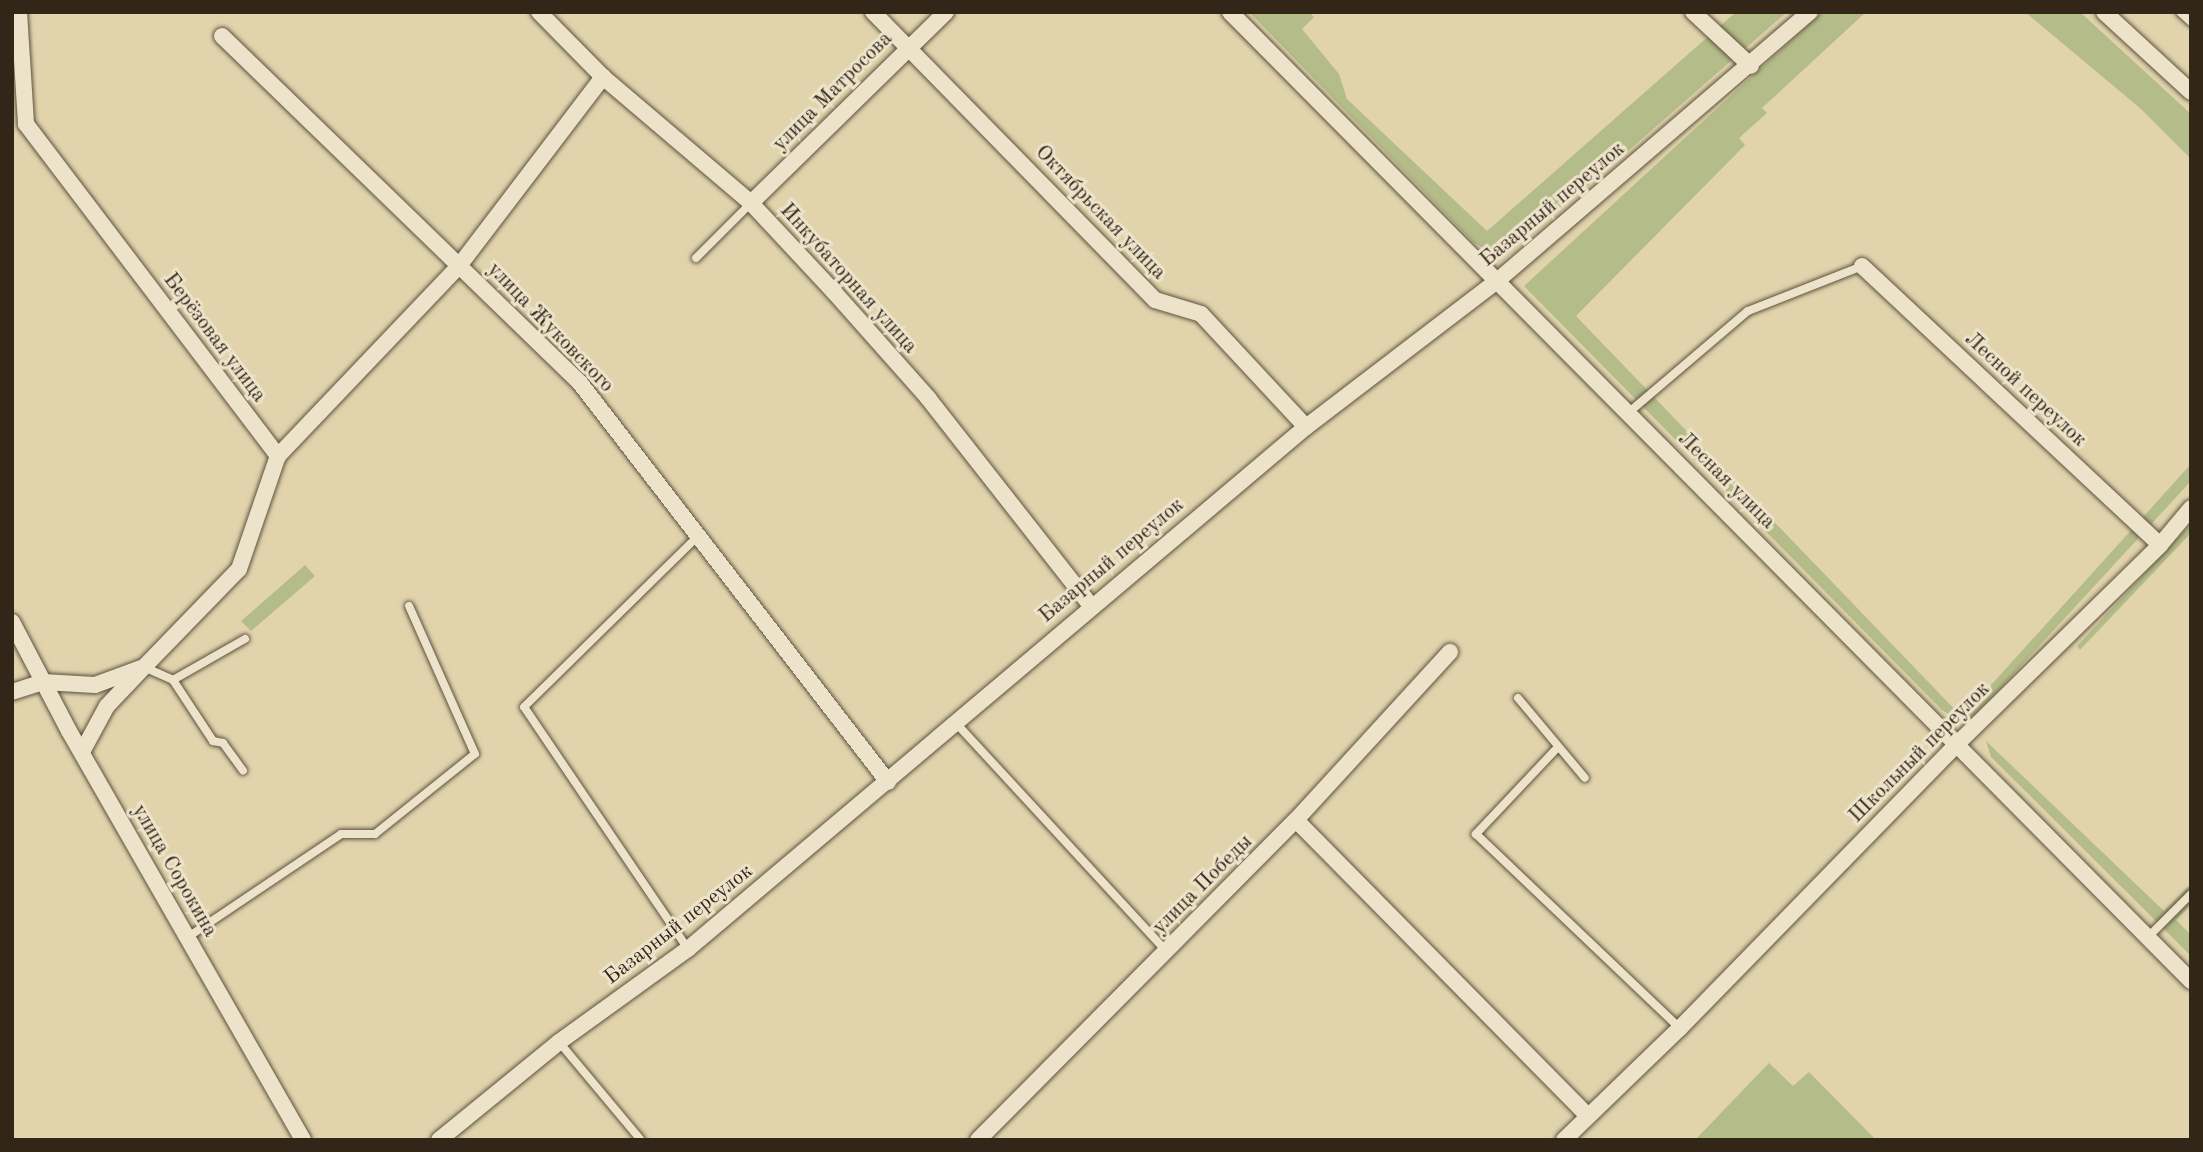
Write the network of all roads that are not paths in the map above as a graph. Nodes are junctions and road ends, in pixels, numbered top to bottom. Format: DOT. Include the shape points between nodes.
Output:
graph roads {
  1 [pos="19,12"];
  2 [pos="539,12"];
  3 [pos="873,12"];
  4 [pos="946,12"];
  5 [pos="1693,12"];
  6 [pos="1810,12"];
  7 [pos="2104,12"];
  8 [pos="2180,12"];
  9 [pos="1235,14"];
  10 [pos="2191,22"];
  11 [pos="222,36"];
  12 [pos="910,46"];
  13 [pos="1751,66"];
  14 [pos="603,76"];
  15 [pos="2191,92"];
  16 [pos="751,203"];
  17 [pos="696,258"];
  18 [pos="1862,265"];
  19 [pos="459,266"];
  20 [pos="1497,281"];
  21 [pos="1628,413"];
  22 [pos="1306,427"];
  23 [pos="278,456"];
  24 [pos="2191,508"];
  25 [pos="698,536"];
  26 [pos="2160,545"];
  27 [pos="409,606"];
  28 [pos="1091,606"];
  29 [pos="12,622"];
  30 [pos="245,639"];
  31 [pos="1450,652"];
  32 [pos="144,667"];
  33 [pos="173,680"];
  34 [pos="43,682"];
  35 [pos="12,692"];
  36 [pos="1518,698"];
  37 [pos="954,722"];
  38 [pos="1957,744"];
  39 [pos="1558,747"];
  40 [pos="82,752"];
  41 [pos="243,771"];
  42 [pos="1585,778"];
  43 [pos="888,782"];
  44 [pos="1296,820"];
  45 [pos="2191,894"];
  46 [pos="188,937"];
  47 [pos="2148,937"];
  48 [pos="688,949"];
  49 [pos="1167,952"];
  50 [pos="2191,981"];
  51 [pos="1680,1028"];
  52 [pos="559,1042"];
  53 [pos="1587,1115"];
  54 [pos="303,1140"];
  55 [pos="439,1140"];
  56 [pos="641,1140"];
  57 [pos="978,1140"];
  58 [pos="1564,1140"];
  1 -- 23 [label="street, Берёзовая улица" via="26,124"];
  2 -- 14 [label="street, Инкубаторная улица"];
  3 -- 12 [label="street, Октябрьская улица"];
  4 -- 12 [label="street, улица Матросова"];
  5 -- 13 [label="street"];
  6 -- 13 [label="street, Базарный переулок"];
  7 -- 15 [label="street"];
  8 -- 10 [label="lane"];
  9 -- 20 [label="street, Лесная улица"];
  11 -- 19 [label="street, улица Жуковского"];
  12 -- 16 [label="street, улица Матросова"];
  12 -- 22 [label="street, Октябрьская улица" via="1155,300 1201,314"];
  13 -- 20 [label="street, Базарный переулок"];
  14 -- 16 [label="street, Инкубаторная улица"];
  14 -- 19 [label="street"];
  16 -- 17 [label="lane"];
  16 -- 28 [label="street, Инкубаторная улица" via="928,398"];
  18 -- 21 [label="lane" via="1748,311"];
  18 -- 26 [label="street, Лесной переулок"];
  19 -- 23 [label="street"];
  19 -- 25 [label="street, улица Жуковского" via="580,383"];
  20 -- 21 [label="street, Лесная улица"];
  20 -- 22 [label="street, Базарный переулок"];
  21 -- 38 [label="street, Лесная улица"];
  22 -- 28 [label="street, Базарный переулок"];
  23 -- 32 [label="street" via="239,569"];
  24 -- 26 [label="street, Школьный переулок"];
  25 -- 43 [label="street, улица Жуковского"];
  25 -- 48 [label="lane" via="524,708"];
  26 -- 38 [label="street, Школьный переулок"];
  27 -- 46 [label="lane" via="475,754 374,834 341,834"];
  28 -- 37 [label="street, Базарный переулок"];
  29 -- 34 [label="street, улица Сорокина"];
  30 -- 33 [label="lane"];
  31 -- 44 [label="street, улица Победы"];
  32 -- 33 [label="lane"];
  32 -- 34 [label="street" via="95,685"];
  32 -- 40 [label="street" via="107,706"];
  33 -- 41 [label="lane" via="213,741 223,743"];
  34 -- 35 [label="street"];
  34 -- 40 [label="street, улица Сорокина"];
  36 -- 39 [label="lane"];
  37 -- 43 [label="street, Базарный переулок"];
  37 -- 49 [label="lane"];
  38 -- 47 [label="street, Лесная улица"];
  38 -- 51 [label="street, Школьный переулок"];
  39 -- 42 [label="lane"];
  39 -- 51 [label="lane" via="1476,834"];
  40 -- 46 [label="street, улица Сорокина"];
  43 -- 48 [label="street, Базарный переулок"];
  44 -- 49 [label="street, улица Победы"];
  44 -- 53 [label="street"];
  45 -- 47 [label="lane"];
  46 -- 54 [label="street, улица Сорокина"];
  47 -- 50 [label="street, Лесная улица"];
  48 -- 52 [label="street, Базарный переулок"];
  49 -- 57 [label="street, улица Победы"];
  51 -- 53 [label="street, Школьный переулок"];
  52 -- 55 [label="street, Базарный переулок"];
  52 -- 56 [label="lane"];
  53 -- 58 [label="street, Школьный переулок"];
}
